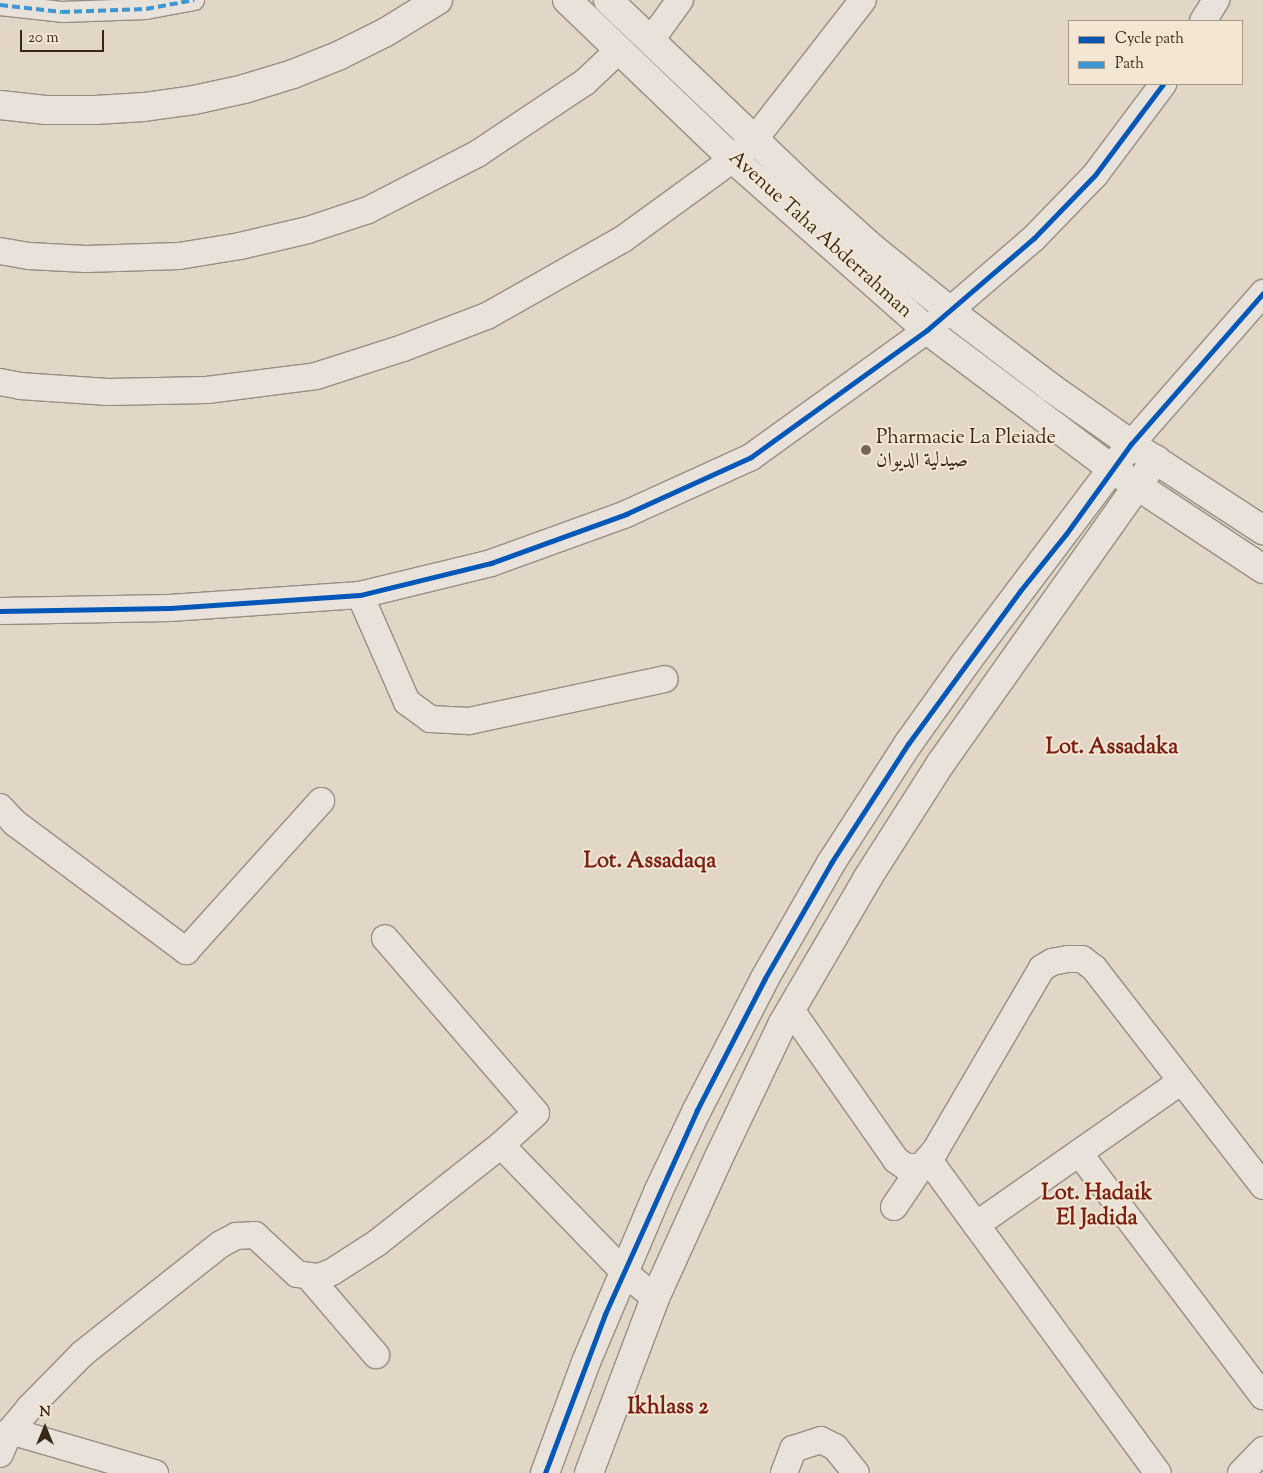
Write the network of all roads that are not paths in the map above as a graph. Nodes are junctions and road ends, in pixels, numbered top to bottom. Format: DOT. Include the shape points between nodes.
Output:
graph roads {
  1 [pos="194,0"];
  2 [pos="438,0"];
  3 [pos="567,0"];
  4 [pos="608,0"];
  5 [pos="680,0"];
  6 [pos="863,0"];
  7 [pos="1216,0"];
  8 [pos="0,5"];
  9 [pos="1204,20"];
  10 [pos="651,40"];
  11 [pos="619,50"];
  12 [pos="1162,85"];
  13 [pos="0,105"];
  14 [pos="754,140"];
  15 [pos="733,159"];
  16 [pos="0,251"];
  17 [pos="1263,293"];
  18 [pos="949,310"];
  19 [pos="927,330"];
  20 [pos="0,382"];
  21 [pos="1131,444"];
  22 [pos="1156,459"];
  23 [pos="1112,469"];
  24 [pos="1137,487"];
  25 [pos="1263,530"];
  26 [pos="1263,569"];
  27 [pos="360,594"];
  28 [pos="0,611"];
  29 [pos="665,679"];
  30 [pos="321,801"];
  31 [pos="5,822"];
  32 [pos="386,938"];
  33 [pos="790,1010"];
  34 [pos="1180,1082"];
  35 [pos="501,1145"];
  36 [pos="1079,1153"];
  37 [pos="925,1163"];
  38 [pos="1263,1186"];
  39 [pos="894,1207"];
  40 [pos="976,1225"];
  41 [pos="624,1272"];
  42 [pos="309,1277"];
  43 [pos="655,1298"];
  44 [pos="376,1355"];
  45 [pos="1263,1396"];
  46 [pos="10,1431"];
  47 [pos="1263,1450"];
  48 [pos="0,1454"];
  49 [pos="155,1473"];
  50 [pos="545,1473"];
  51 [pos="589,1473"];
  52 [pos="784,1473"];
  53 [pos="856,1473"];
  54 [pos="1158,1473"];
  55 [pos="1241,1473"];
  1 -- 8 [label="street" via="146,9 62,12"];
  2 -- 13 [label="street" via="340,55 244,89 194,100 105,110 46,110"];
  3 -- 11 [label="street, Avenue Taha Abderrahman"];
  4 -- 10 [label="street, Avenue Taha Abderrahman"];
  5 -- 10 [label="street"];
  6 -- 14 [label="street"];
  7 -- 9 [label="street"];
  10 -- 14 [label="street, Avenue Taha Abderrahman"];
  11 -- 15 [label="street, Avenue Taha Abderrahman"];
  11 -- 16 [label="street" via="585,82 477,154 368,210 308,230 179,256 86,259"];
  12 -- 18 [label="street" via="1095,175 1034,238"];
  14 -- 15 [label="street"];
  14 -- 18 [label="street, Avenue Taha Abderrahman" via="871,247"];
  15 -- 19 [label="street, Avenue Taha Abderrahman"];
  15 -- 20 [label="street" via="623,239 487,316 316,376 207,390 128,392"];
  17 -- 21 [label="street"];
  18 -- 19 [label="street"];
  18 -- 21 [label="street, Avenue Taha Abderrahman"];
  19 -- 23 [label="street, Avenue Taha Abderrahman"];
  19 -- 27 [label="street" via="751,457 626,514 491,563"];
  21 -- 22 [label="street, Avenue Taha Abderrahman"];
  21 -- 23 [label="street"];
  22 -- 24 [label="street"];
  22 -- 25 [label="street, Avenue Taha Abderrahman"];
  23 -- 24 [label="street, Avenue Taha Abderrahman"];
  23 -- 41 [label="street" via="942,696 831,863 764,978 697,1110"];
  24 -- 26 [label="street, Avenue Taha Abderrahman"];
  24 -- 33 [label="street" via="942,764 866,879"];
  27 -- 28 [label="street" via="170,608"];
  27 -- 29 [label="street" via="407,702 430,719 469,720"];
  30 -- 31 [label="street" via="186,951"];
  32 -- 35 [label="street" via="536,1113"];
  33 -- 37 [label="street" via="896,1160 906,1166"];
  33 -- 43 [label="street"];
  34 -- 36 [label="street"];
  34 -- 37 [label="street" via="1094,968 1082,959 1052,962 1042,968"];
  34 -- 38 [label="street"];
  35 -- 41 [label="street"];
  35 -- 42 [label="street" via="359,1257 320,1277"];
  36 -- 40 [label="street"];
  36 -- 45 [label="street"];
  37 -- 39 [label="street"];
  37 -- 40 [label="street"];
  40 -- 54 [label="street"];
  41 -- 43 [label="street"];
  41 -- 50 [label="street"];
  42 -- 44 [label="street"];
  42 -- 46 [label="street" via="297,1274 255,1235 236,1236 204,1257 82,1354"];
  43 -- 51 [label="street"];
  46 -- 48 [label="street"];
  46 -- 49 [label="street"];
  47 -- 55 [label="street"];
  52 -- 53 [label="street" via="793,1449 821,1440 835,1447"];
}
